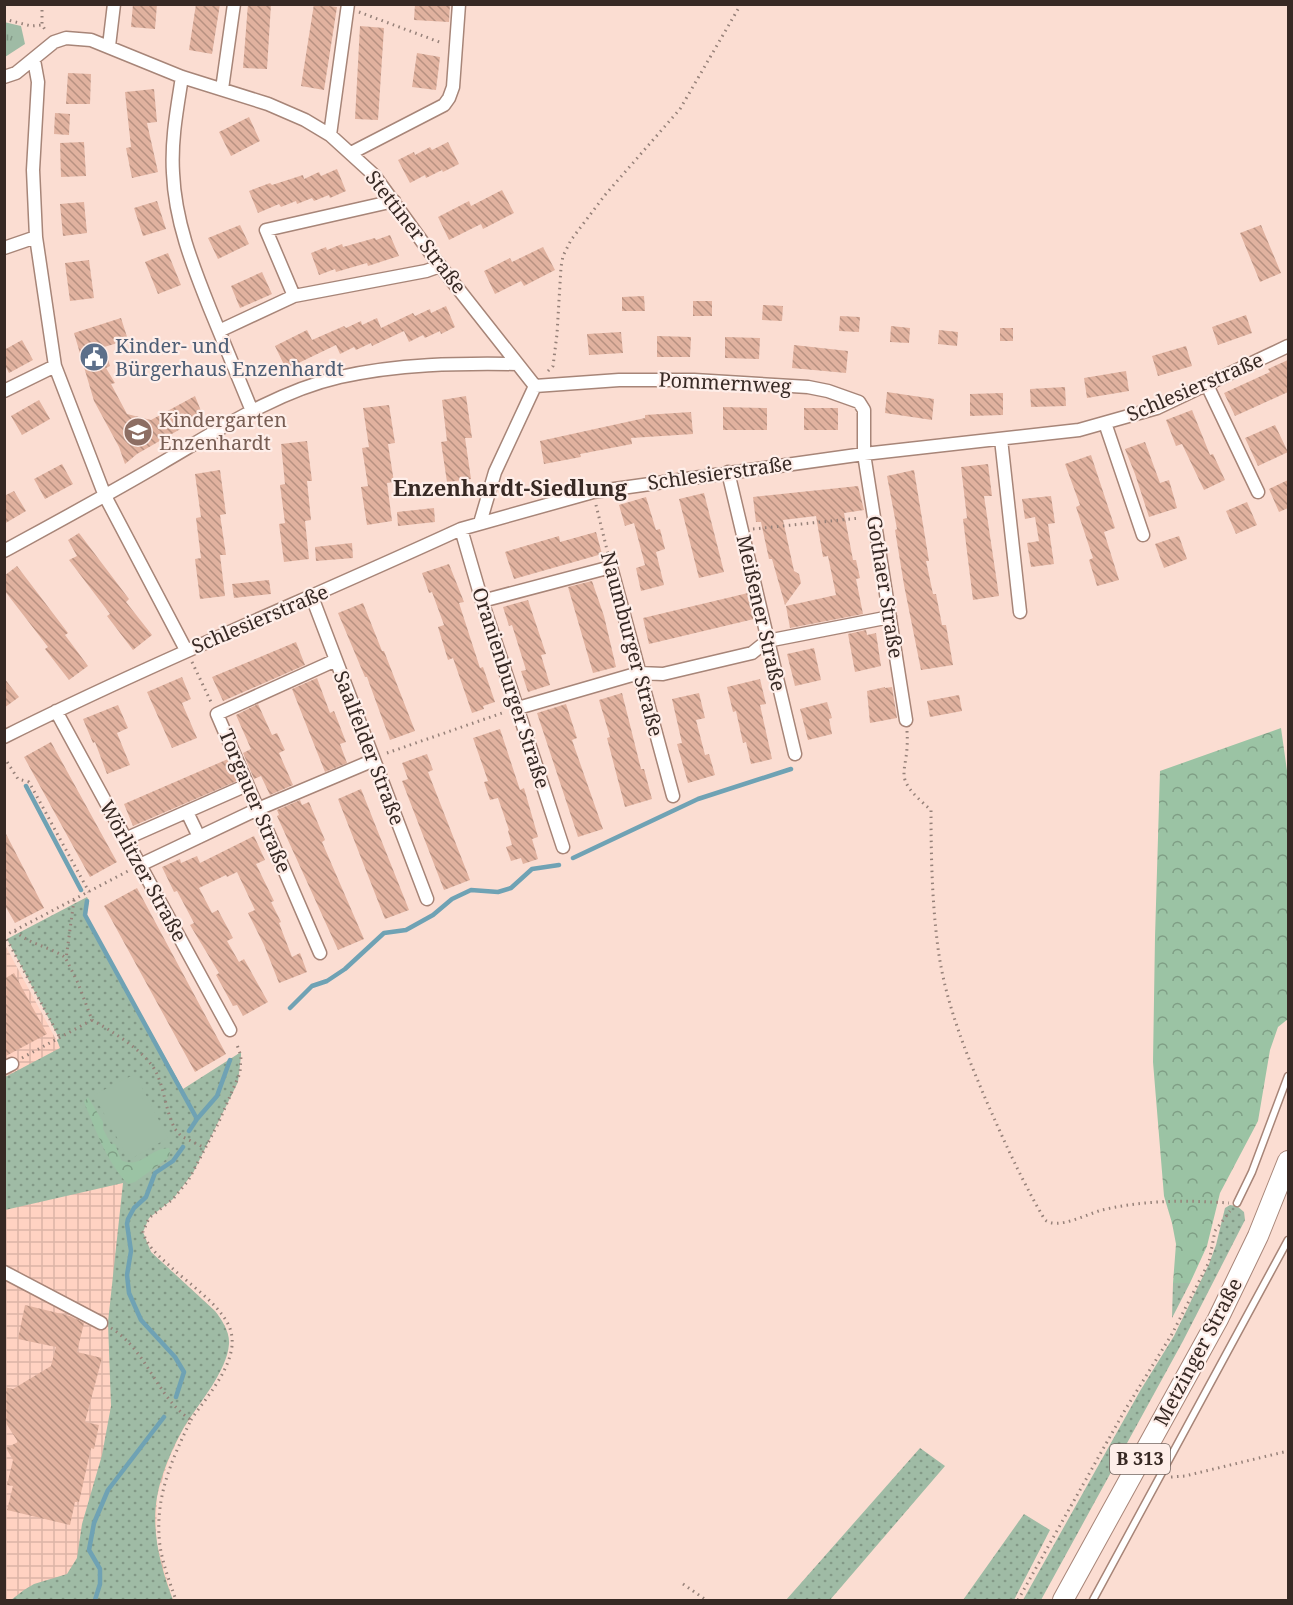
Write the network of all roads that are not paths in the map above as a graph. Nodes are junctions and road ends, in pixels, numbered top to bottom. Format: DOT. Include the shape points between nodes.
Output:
graph roads {
  1 [pos="114,4"];
  2 [pos="234,4"];
  3 [pos="348,4"];
  4 [pos="459,4"];
  5 [pos="110,46"];
  6 [pos="34,60"];
  7 [pos="4,77"];
  8 [pos="182,77"];
  9 [pos="222,89"];
  10 [pos="330,135"];
  11 [pos="351,153"];
  12 [pos="394,201"];
  13 [pos="36,237"];
  14 [pos="4,248"];
  15 [pos="440,266"];
  16 [pos="294,296"];
  17 [pos="219,331"];
  18 [pos="1288,346"];
  19 [pos="517,364"];
  20 [pos="56,366"];
  21 [pos="1207,385"];
  22 [pos="535,386"];
  23 [pos="4,391"];
  24 [pos="252,411"];
  25 [pos="1105,423"];
  26 [pos="1001,439"];
  27 [pos="864,454"];
  28 [pos="728,472"];
  29 [pos="1258,492"];
  30 [pos="105,496"];
  31 [pos="480,523"];
  32 [pos="461,530"];
  33 [pos="1143,535"];
  34 [pos="4,550"];
  35 [pos="312,597"];
  36 [pos="482,601"];
  37 [pos="1020,612"];
  38 [pos="890,617"];
  39 [pos="767,641"];
  40 [pos="186,650"];
  41 [pos="336,660"];
  42 [pos="639,673"];
  43 [pos="518,708"];
  44 [pos="56,711"];
  45 [pos="906,720"];
  46 [pos="4,737"];
  47 [pos="795,754"];
  48 [pos="374,760"];
  49 [pos="247,785"];
  50 [pos="673,796"];
  51 [pos="258,809"];
  52 [pos="188,812"];
  53 [pos="199,837"];
  54 [pos="125,839"];
  55 [pos="563,846"];
  56 [pos="140,865"];
  57 [pos="427,899"];
  58 [pos="320,953"];
  59 [pos="230,1030"];
  60 [pos="1288,1076"];
  61 [pos="1288,1161"];
  62 [pos="1237,1203"];
  63 [pos="1288,1240"];
  64 [pos="4,1272"];
  65 [pos="101,1323"];
  66 [pos="1064,1600"];
  67 [pos="1093,1600"];
  1 -- 5 [label="street"];
  2 -- 9 [label="street"];
  3 -- 10 [label="street"];
  4 -- 11 [label="street" via="453,87 444,105"];
  5 -- 6 [label="street, Stettiner Straße" via="66,38 54,42"];
  5 -- 8 [label="street, Stettiner Straße"];
  6 -- 7 [label="street"];
  6 -- 13 [label="street" via="38,82 33,170"];
  8 -- 9 [label="street, Stettiner Straße"];
  8 -- 17 [label="street" via="173,147 178,212 188,252"];
  9 -- 10 [label="street, Stettiner Straße" via="278,108"];
  10 -- 11 [label="street, Stettiner Straße"];
  11 -- 12 [label="street, Stettiner Straße" via="375,174"];
  12 -- 15 [label="street, Stettiner Straße"];
  12 -- 16 [label="street" via="266,230"];
  13 -- 14 [label="street"];
  13 -- 20 [label="street"];
  15 -- 16 [label="street"];
  15 -- 19 [label="street, Stettiner Straße"];
  16 -- 17 [label="street"];
  17 -- 24 [label="street"];
  18 -- 21 [label="street, Schlesierstraße"];
  19 -- 22 [label="street, Stettiner Straße"];
  19 -- 24 [label="street" via="430,364 339,377"];
  20 -- 23 [label="street"];
  20 -- 30 [label="street"];
  21 -- 25 [label="street, Schlesierstraße" via="1157,408"];
  21 -- 29 [label="street"];
  22 -- 27 [label="street, Pommernweg" via="694,380 828,391 859,402 864,410"];
  22 -- 31 [label="street" via="495,472"];
  24 -- 30 [label="street"];
  25 -- 26 [label="street, Schlesierstraße"];
  25 -- 33 [label="street"];
  26 -- 27 [label="street, Schlesierstraße"];
  26 -- 37 [label="street"];
  27 -- 28 [label="street, Schlesierstraße"];
  27 -- 38 [label="street, Gothaer Straße"];
  28 -- 31 [label="street, Schlesierstraße" via="593,492"];
  28 -- 39 [label="street, Meißener Straße"];
  30 -- 34 [label="street"];
  30 -- 40 [label="street"];
  31 -- 32 [label="street, Schlesierstraße"];
  32 -- 35 [label="street, Schlesierstraße"];
  32 -- 36 [label="street, Oranienburger Straße"];
  35 -- 40 [label="street, Schlesierstraße"];
  35 -- 41 [label="street, Saalfelder Straße"];
  36 -- 42 [label="street, Naumburger Straße" via="611,567"];
  36 -- 43 [label="street, Oranienburger Straße"];
  38 -- 39 [label="street"];
  38 -- 45 [label="street, Gothaer Straße"];
  39 -- 42 [label="street" via="752,653 663,674"];
  39 -- 47 [label="street, Meißener Straße"];
  40 -- 44 [label="street, Schlesierstraße"];
  41 -- 48 [label="street, Saalfelder Straße"];
  41 -- 49 [label="street, Torgauer Straße" via="217,714"];
  42 -- 43 [label="street"];
  42 -- 50 [label="street, Naumburger Straße"];
  43 -- 55 [label="street, Oranienburger Straße"];
  44 -- 46 [label="street, Schlesierstraße"];
  44 -- 54 [label="street, Wörlitzer Straße"];
  48 -- 51 [label="street"];
  48 -- 57 [label="street, Saalfelder Straße"];
  49 -- 51 [label="street, Torgauer Straße"];
  49 -- 52 [label="street"];
  51 -- 53 [label="street"];
  51 -- 58 [label="street, Torgauer Straße"];
  52 -- 53 [label="street"];
  52 -- 54 [label="street"];
  53 -- 56 [label="street"];
  54 -- 56 [label="street, Wörlitzer Straße"];
  56 -- 59 [label="street, Wörlitzer Straße"];
  60 -- 62 [label="lane"];
  61 -- 66 [label="main road, Metzinger Straße / B 313" via="1218,1319"];
  63 -- 67 [label="lane"];
  64 -- 65 [label="street"];
}
